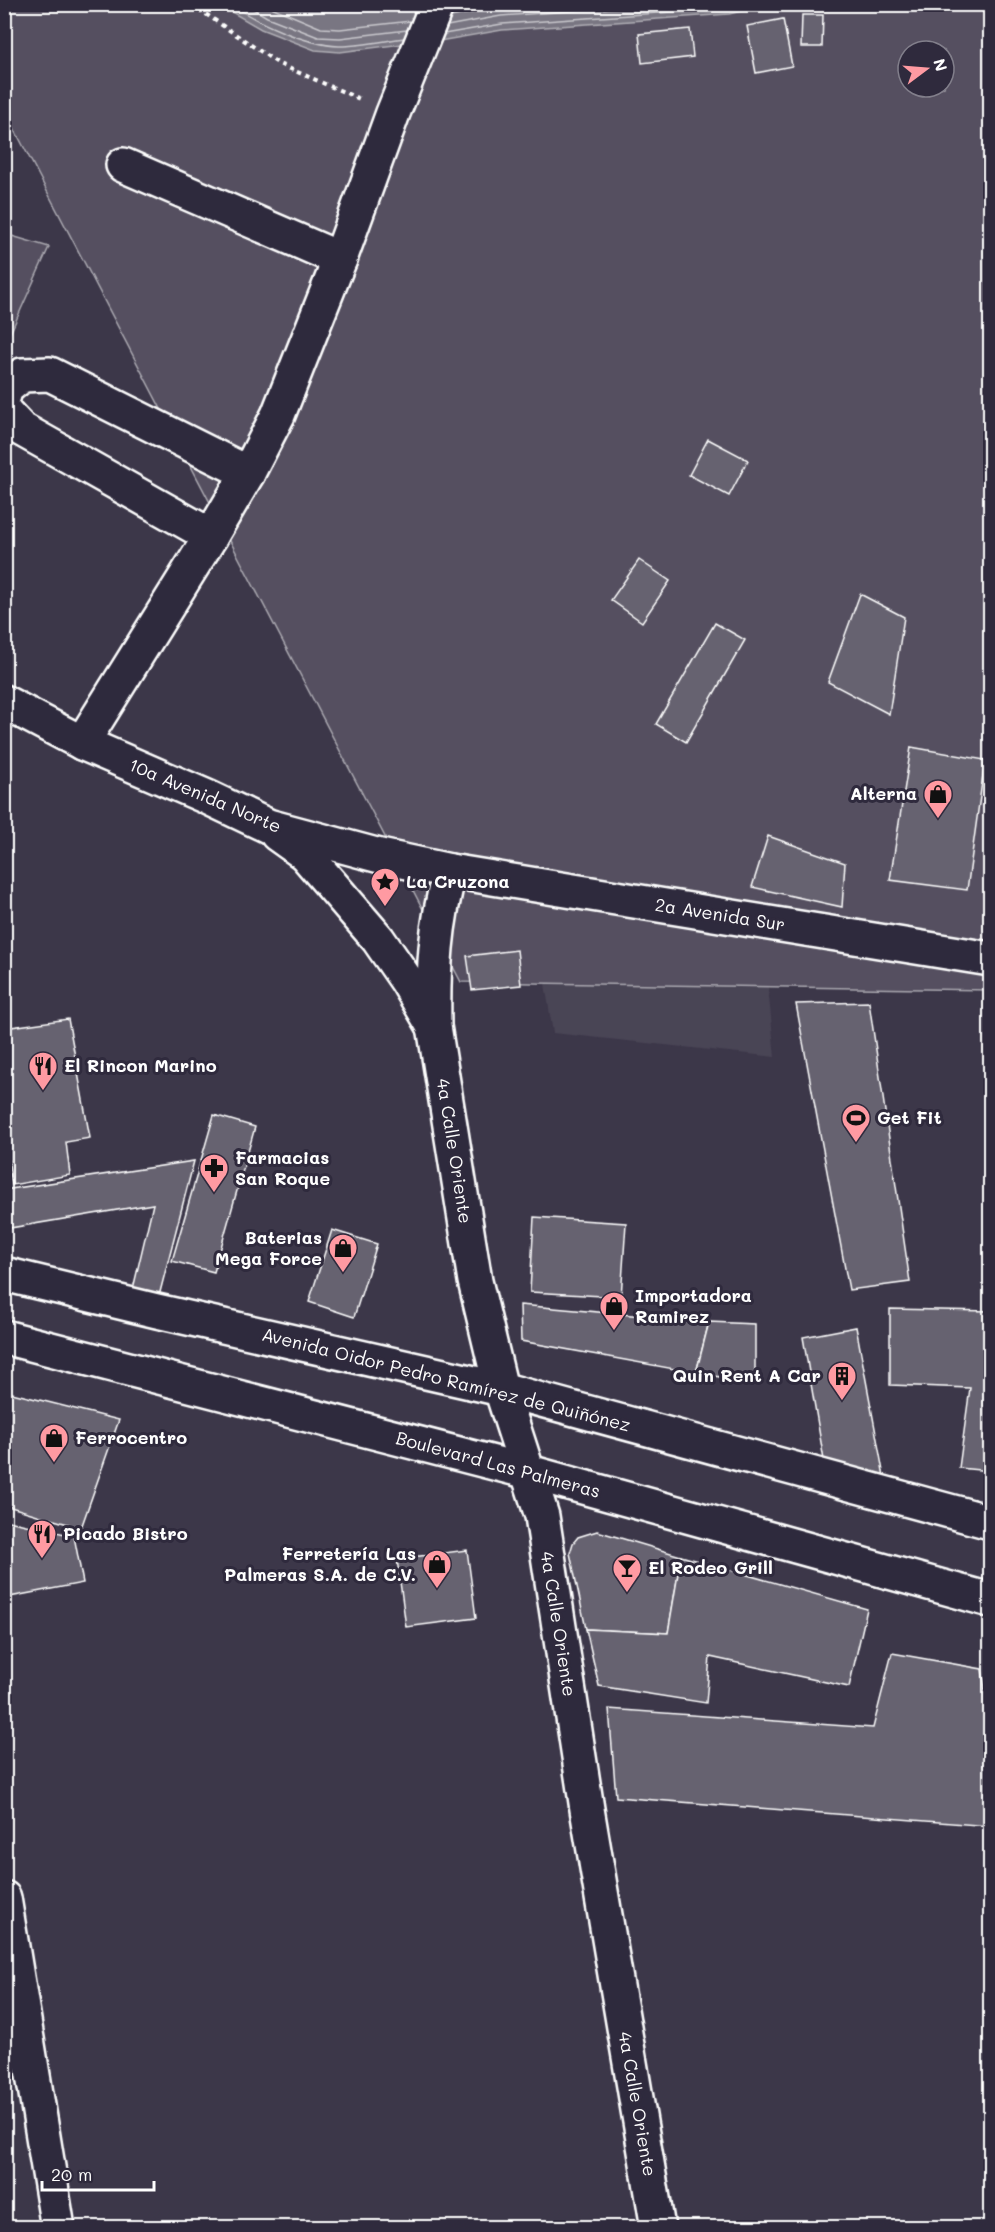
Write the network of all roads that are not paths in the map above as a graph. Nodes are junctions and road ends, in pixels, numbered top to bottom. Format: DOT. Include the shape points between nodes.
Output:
graph roads {
  1 [pos="437,4"];
  2 [pos="123,165"];
  3 [pos="340,259"];
  4 [pos="4,395"];
  5 [pos="4,411"];
  6 [pos="248,473"];
  7 [pos="211,536"];
  8 [pos="4,702"];
  9 [pos="82,743"];
  10 [pos="268,826"];
  11 [pos="450,871"];
  12 [pos="990,959"];
  13 [pos="434,1026"];
  14 [pos="4,1274"];
  15 [pos="4,1337"];
  16 [pos="501,1389"];
  17 [pos="529,1472"];
  18 [pos="990,1522"];
  19 [pos="990,1600"];
  20 [pos="4,1898"];
  21 [pos="58,2228"];
  22 [pos="658,2228"];
  1 -- 3 [label="street"];
  2 -- 3 [label="street"];
  3 -- 6 [label="street" via="278,415"];
  4 -- 6 [label="street" via="5,389 22,375 50,374"];
  5 -- 7 [label="street" via="21,429"];
  6 -- 7 [label="street"];
  7 -- 9 [label="street"];
  8 -- 9 [label="street, 10a Avenida Norte"];
  9 -- 10 [label="street, 10a Avenida Norte"];
  10 -- 11 [label="street, 10a Avenida Norte"];
  10 -- 13 [label="street, 4a Calle Oriente" via="305,854 378,939"];
  11 -- 12 [label="street, 2a Avenida Sur"];
  11 -- 13 [label="street, 4a Calle Oriente" via="438,916"];
  13 -- 16 [label="street, 4a Calle Oriente" via="475,1281"];
  14 -- 16 [label="street, Avenida Oidor Pedro Ramírez de Quiñónez"];
  15 -- 17 [label="street, Boulevard Las Palmeras"];
  16 -- 17 [label="street, 4a Calle Oriente"];
  16 -- 18 [label="street, Avenida Oidor Pedro Ramírez de Quiñónez"];
  17 -- 19 [label="street, Boulevard Las Palmeras"];
  17 -- 22 [label="street, 4a Calle Oriente" via="542,1516"];
  20 -- 21 [label="street"];
}
